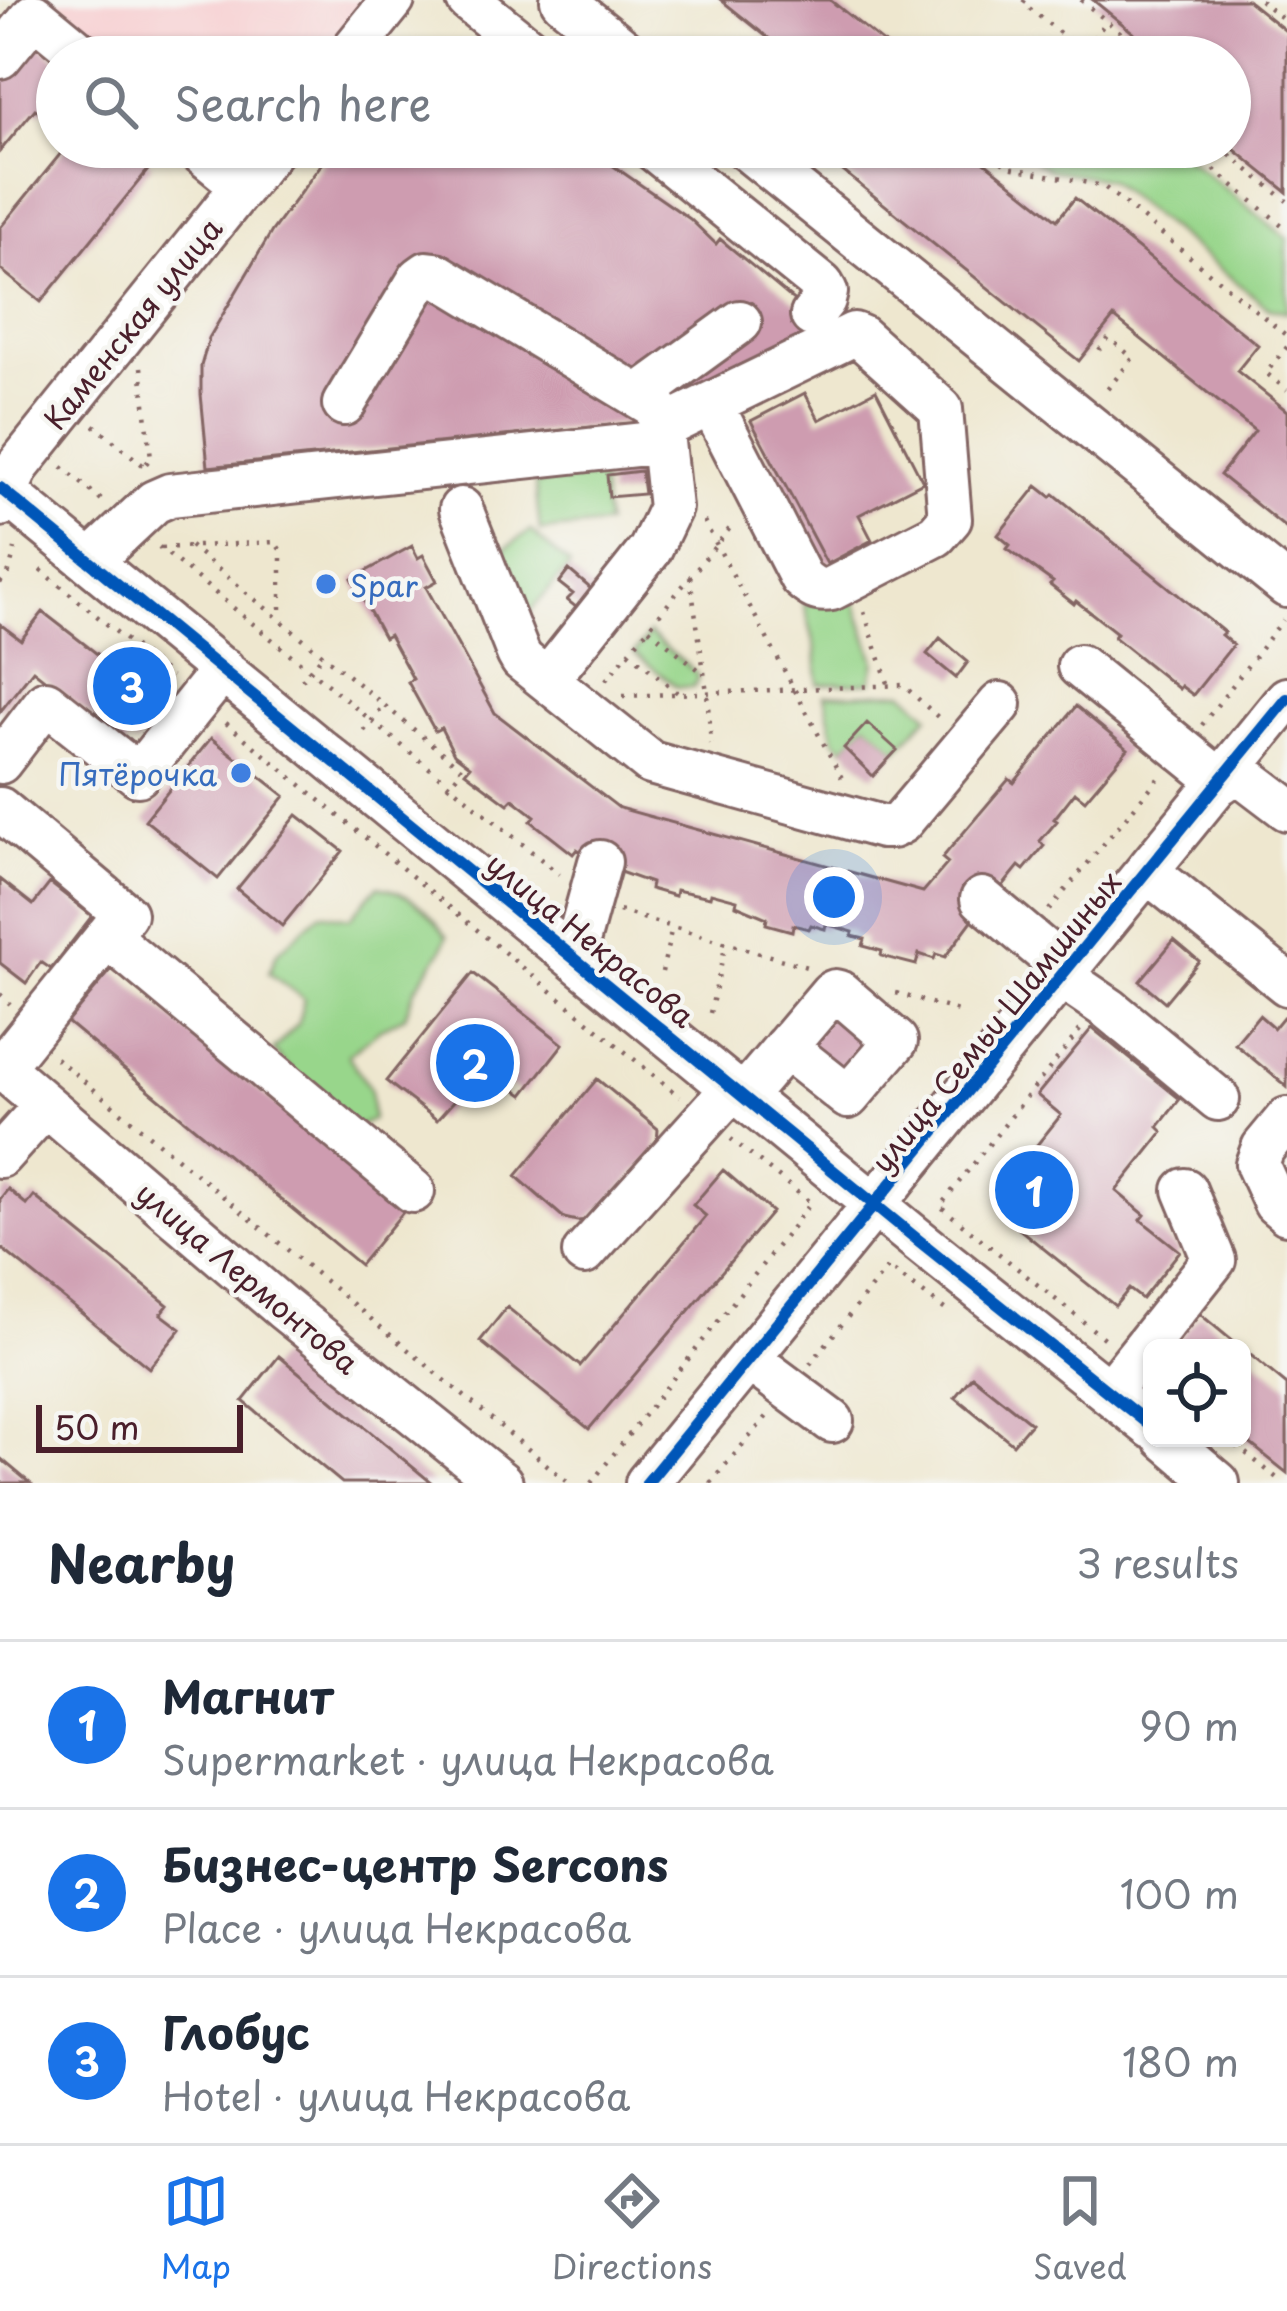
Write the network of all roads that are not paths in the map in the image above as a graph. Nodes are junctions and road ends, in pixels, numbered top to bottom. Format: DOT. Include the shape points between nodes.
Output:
graph roads {
  1 [pos="393,0"];
  2 [pos="468,0"];
  3 [pos="562,0"];
  4 [pos="60,36"];
  5 [pos="364,36"];
  6 [pos="513,36"];
  7 [pos="607,36"];
  8 [pos="0,57"];
  9 [pos="221,168"];
  10 [pos="257,168"];
  11 [pos="677,168"];
  12 [pos="770,168"];
  13 [pos="243,186"];
  14 [pos="812,315"];
  15 [pos="740,322"];
  16 [pos="344,404"];
  17 [pos="712,406"];
  18 [pos="657,436"];
  19 [pos="2,495"];
  20 [pos="461,509"];
  21 [pos="91,561"];
  22 [pos="1287,586"];
  23 [pos="1079,666"];
  24 [pos="210,684"];
  25 [pos="569,692"];
  26 [pos="1287,699"];
  27 [pos="1000,704"];
  28 [pos="0,762"];
  29 [pos="1228,775"];
  30 [pos="1287,808"];
  31 [pos="0,809"];
  32 [pos="583,870"];
  33 [pos="1148,872"];
  34 [pos="982,899"];
  35 [pos="107,936"];
  36 [pos="574,956"];
  37 [pos="1065,974"];
  38 [pos="1287,984"];
  39 [pos="785,1047"];
  40 [pos="10,1056"];
  41 [pos="739,1091"];
  42 [pos="1218,1099"];
  43 [pos="45,1106"];
  44 [pos="1287,1120"];
  45 [pos="0,1156"];
  46 [pos="1185,1190"];
  47 [pos="413,1191"];
  48 [pos="876,1204"];
  49 [pos="1287,1213"];
  50 [pos="584,1253"];
  51 [pos="750,1360"];
  52 [pos="1122,1378"];
  53 [pos="1143,1412"];
  54 [pos="832,1421"];
  55 [pos="1176,1447"];
  56 [pos="501,1483"];
  57 [pos="647,1483"];
  58 [pos="1218,1483"];
  1 -- 5 [label="street"];
  2 -- 6 [label="street"];
  3 -- 7 [label="street"];
  4 -- 8 [label="street" via="34,15"];
  9 -- 13 [label="street"];
  10 -- 13 [label="street, Каменская улица"];
  11 -- 14 [label="street" via="822,285 824,300"];
  12 -- 22 [label="street"];
  13 -- 19 [label="street, Каменская улица"];
  15 -- 18 [label="street"];
  16 -- 18 [label="street" via="427,273"];
  17 -- 17 [label="street" via="861,337 935,401 950,519 936,535 831,589 811,587"];
  17 -- 18 [label="street"];
  18 -- 21 [label="street" via="170,494 154,502 146,536"];
  18 -- 25 [label="street" via="670,508"];
  19 -- 21 [label="street, улица Некрасова"];
  20 -- 25 [label="street" via="522,660"];
  21 -- 24 [label="street, улица Некрасова"];
  23 -- 29 [label="street"];
  24 -- 28 [label="street" via="138,775 46,703"];
  24 -- 36 [label="street, улица Некрасова"];
  25 -- 27 [label="street" via="651,763 882,827 901,822"];
  26 -- 29 [label="street, улица Семьи Шамшиных"];
  29 -- 30 [label="street"];
  29 -- 33 [label="street, улица Семьи Шамшиных"];
  31 -- 35 [label="street" via="124,914"];
  32 -- 36 [label="street"];
  33 -- 37 [label="street, улица Семьи Шамшиных"];
  33 -- 38 [label="street"];
  34 -- 37 [label="street"];
  35 -- 40 [label="street"];
  35 -- 47 [label="street"];
  36 -- 41 [label="street, улица Некрасова"];
  37 -- 42 [label="street"];
  37 -- 48 [label="street, улица Семьи Шамшиных"];
  39 -- 41 [label="street"];
  40 -- 43 [label="street, улица Лермонтова"];
  41 -- 48 [label="street, улица Некрасова"];
  41 -- 50 [label="street"];
  43 -- 45 [label="street"];
  43 -- 56 [label="street, улица Лермонтова"];
  44 -- 49 [label="street" via="1257,1164"];
  46 -- 52 [label="street" via="1214,1260"];
  48 -- 51 [label="street, улица Семьи Шамшиных"];
  48 -- 52 [label="street, улица Некрасова"];
  51 -- 54 [label="street"];
  51 -- 57 [label="street, улица Семьи Шамшиных"];
  52 -- 53 [label="street, улица Некрасова"];
  55 -- 58 [label="street"];
}
